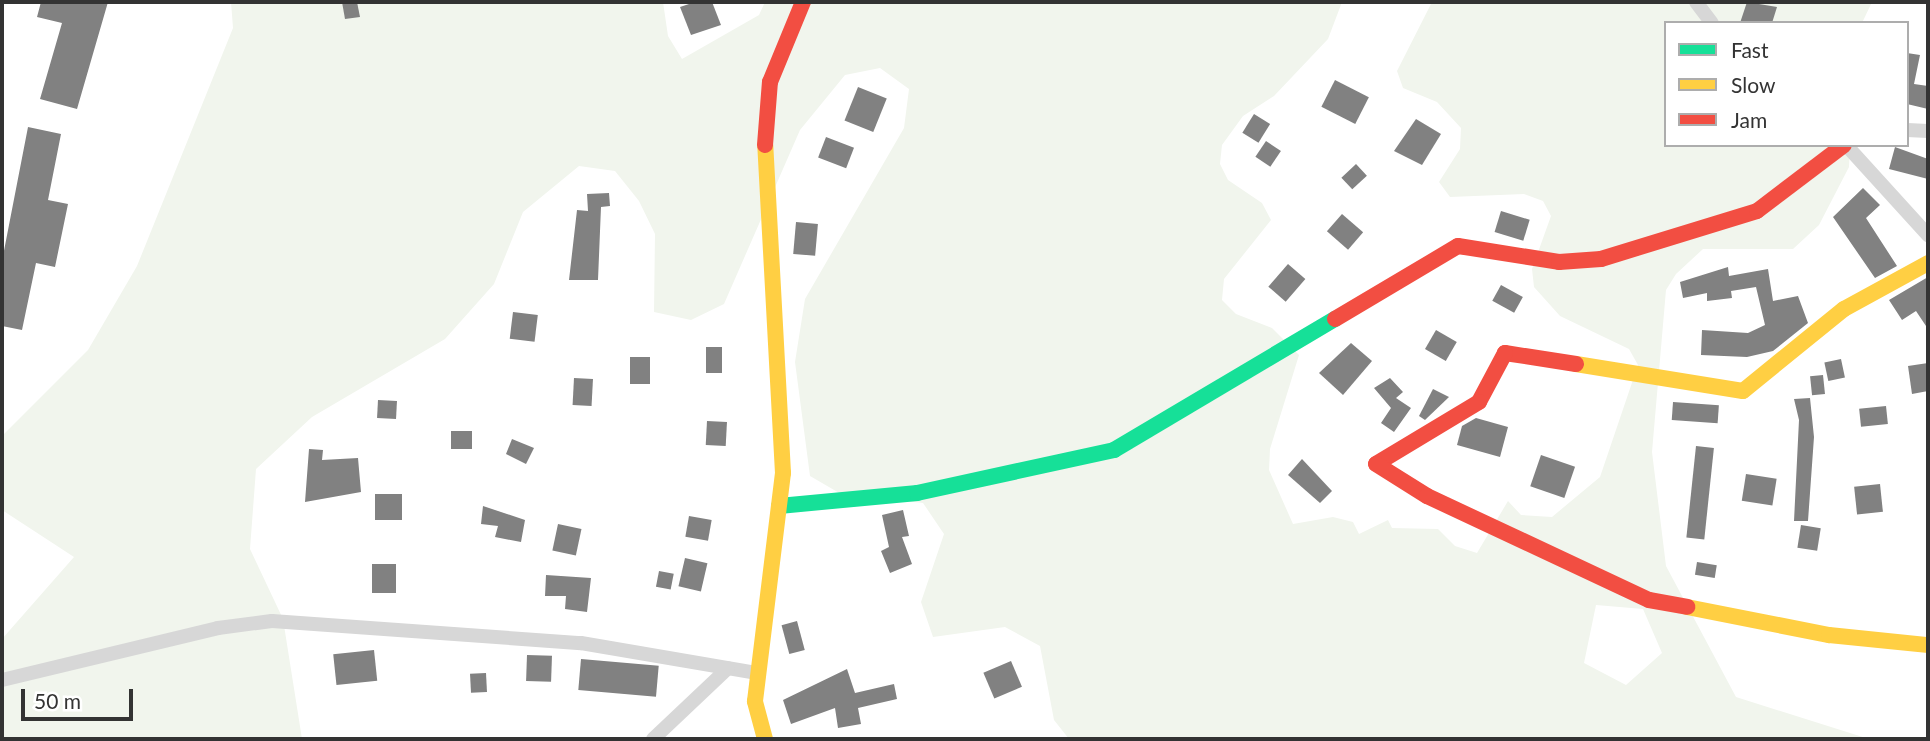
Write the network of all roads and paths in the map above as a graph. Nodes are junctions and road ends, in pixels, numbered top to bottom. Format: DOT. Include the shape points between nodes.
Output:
graph roads {
  1 [pos="803,2"];
  2 [pos="1696,2"];
  3 [pos="1710,21"];
  4 [pos="1909,130"];
  5 [pos="1928,131"];
  6 [pos="1842,147"];
  7 [pos="1847,147"];
  8 [pos="1928,235"];
  9 [pos="1928,263"];
  10 [pos="779,506"];
  11 [pos="1928,645"];
  12 [pos="729,668"];
  13 [pos="757,673"];
  14 [pos="2,680"];
  15 [pos="653,739"];
  16 [pos="765,739"];
  1 -- 10 [label="street" via="770,82 765,149 783,461"];
  2 -- 3 [label="street"];
  4 -- 5 [label="street"];
  6 -- 10 [label="street" via="1757,211 1601,259 1559,262 1458,246 1114,450 916,493"];
  7 -- 8 [label="street"];
  9 -- 11 [label="street" via="1844,309 1743,391 1505,354 1479,402 1376,464 1427,496 1649,600 1829,635"];
  10 -- 13 [label="street"];
  12 -- 13 [label="street"];
  12 -- 14 [label="street" via="581,643 272,621 218,628"];
  12 -- 15 [label="street"];
  13 -- 16 [label="street" via="755,701"];
}
